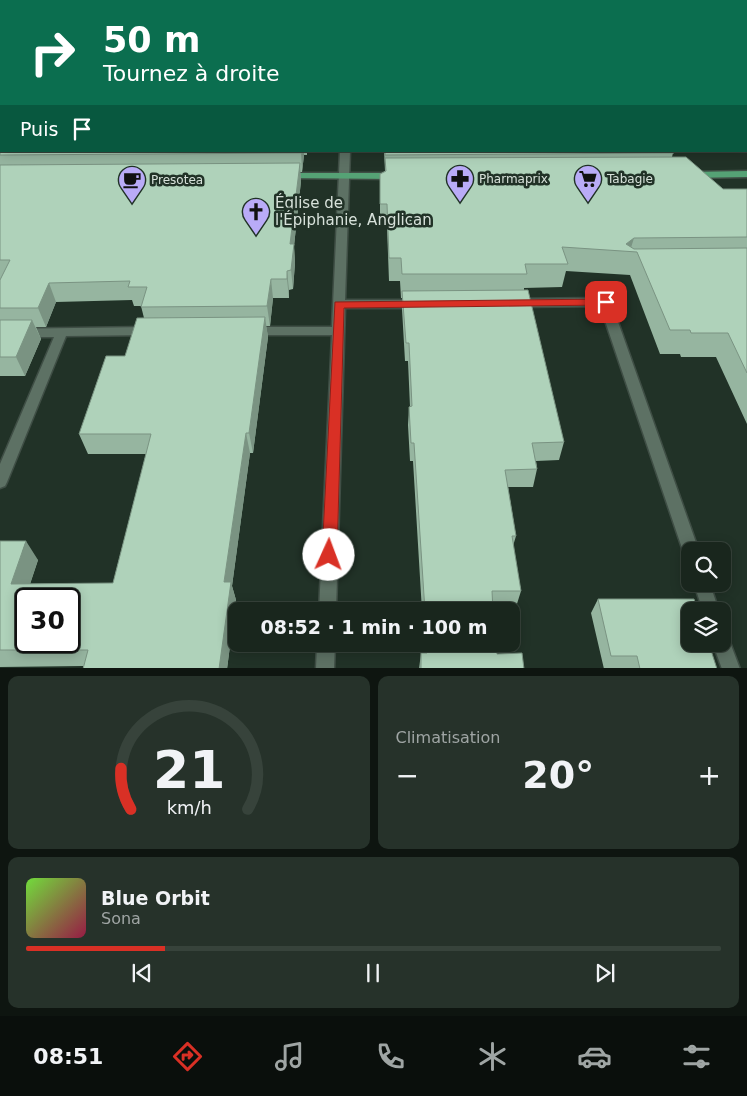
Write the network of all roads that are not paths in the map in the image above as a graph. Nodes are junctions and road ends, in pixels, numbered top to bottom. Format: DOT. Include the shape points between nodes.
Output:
graph roads {
  1 [pos="345,152"];
  2 [pos="747,174"];
  3 [pos="678,175"];
  4 [pos="272,176"];
  5 [pos="344,176"];
  6 [pos="401,176"];
  7 [pos="497,303"];
  8 [pos="339,304"];
  9 [pos="428,304"];
  10 [pos="240,331"];
  11 [pos="338,331"];
  12 [pos="62,332"];
  13 [pos="160,332"];
  14 [pos="0,333"];
  15 [pos="0,482"];
  16 [pos="688,542"];
  17 [pos="327,602"];
  18 [pos="326,652"];
  19 [pos="725,652"];
  20 [pos="325,668"];
  21 [pos="731,668"];
  1 -- 5 [label="street"];
  2 -- 3 [label="main road"];
  4 -- 5 [label="main road"];
  5 -- 6 [label="main road"];
  5 -- 8 [label="street"];
  7 -- 16 [label="street" via="606,302"];
  8 -- 9 [label="street"];
  8 -- 11 [label="street"];
  10 -- 11 [label="street"];
  11 -- 17 [label="street"];
  12 -- 13 [label="street"];
  12 -- 14 [label="street"];
  12 -- 15 [label="street"];
  18 -- 20 [label="street"];
  19 -- 21 [label="street"];
}
